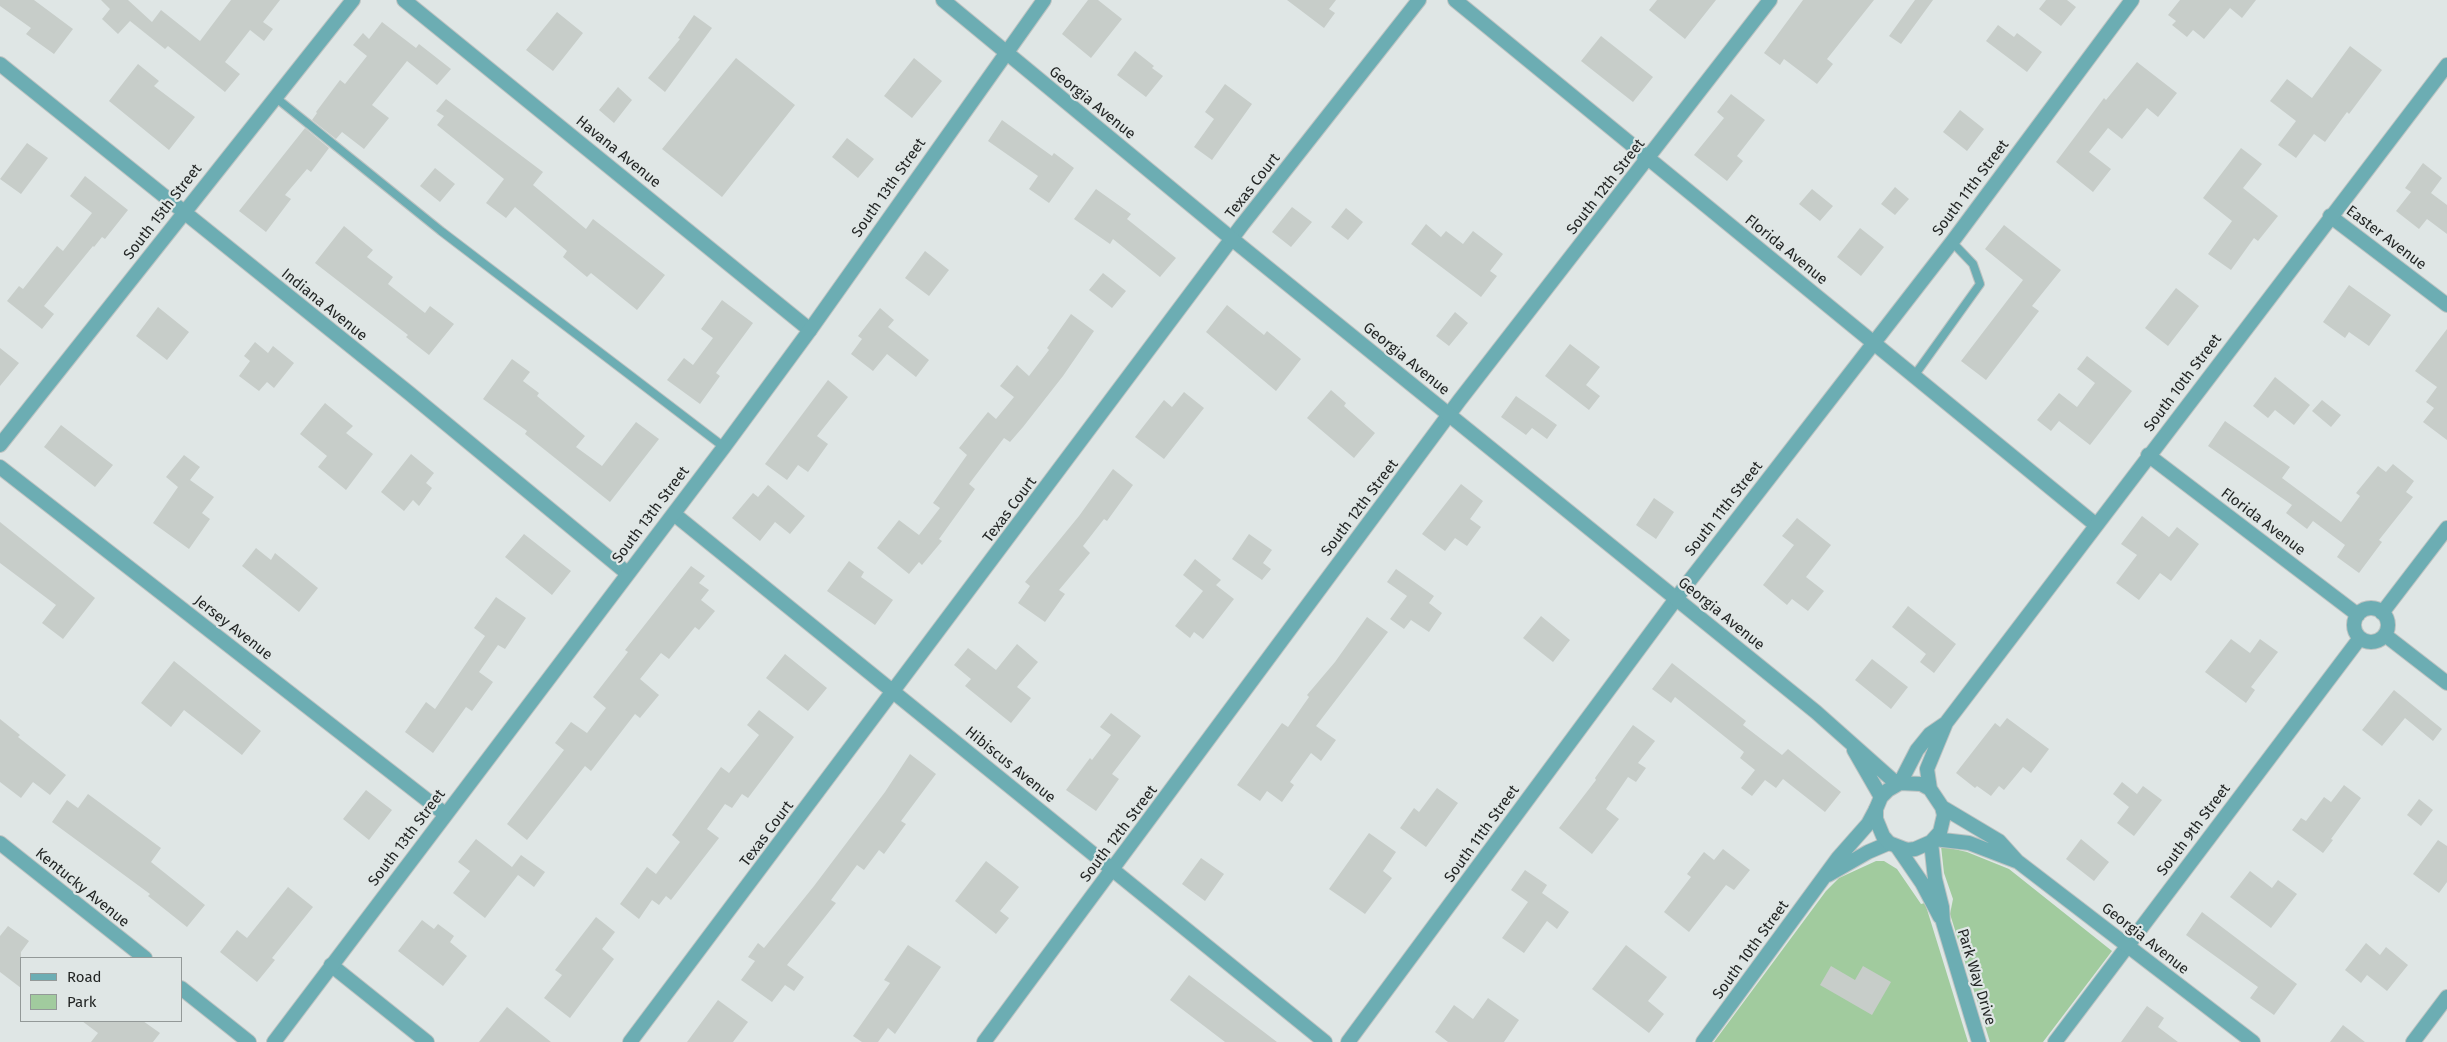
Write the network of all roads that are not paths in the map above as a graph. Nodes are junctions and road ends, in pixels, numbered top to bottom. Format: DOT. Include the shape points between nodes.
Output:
graph roads {
  1 [pos="353,0"];
  2 [pos="404,0"];
  3 [pos="943,0"];
  4 [pos="1044,0"];
  5 [pos="1419,0"];
  6 [pos="1455,0"];
  7 [pos="1770,0"];
  8 [pos="2132,0"];
  9 [pos="1006,53"];
  10 [pos="0,64"];
  11 [pos="2447,65"];
  12 [pos="275,97"];
  13 [pos="1649,158"];
  14 [pos="183,213"];
  15 [pos="2330,216"];
  16 [pos="1232,239"];
  17 [pos="1952,242"];
  18 [pos="2447,305"];
  19 [pos="810,330"];
  20 [pos="1873,342"];
  21 [pos="1914,376"];
  22 [pos="1449,415"];
  23 [pos="0,445"];
  24 [pos="724,447"];
  25 [pos="2148,455"];
  26 [pos="0,467"];
  27 [pos="674,514"];
  28 [pos="2096,525"];
  29 [pos="2447,528"];
  30 [pos="627,573"];
  31 [pos="1676,598"];
  32 [pos="2382,613"];
  33 [pos="2358,615"];
  34 [pos="2385,635"];
  35 [pos="2360,638"];
  36 [pos="2447,683"];
  37 [pos="894,692"];
  38 [pos="1946,723"];
  39 [pos="1849,743"];
  40 [pos="1899,784"];
  41 [pos="1930,789"];
  42 [pos="1879,803"];
  43 [pos="1942,807"];
  44 [pos="445,814"];
  45 [pos="1933,841"];
  46 [pos="0,843"];
  47 [pos="1894,845"];
  48 [pos="2017,861"];
  49 [pos="1112,870"];
  50 [pos="1826,877"];
  51 [pos="1943,922"];
  52 [pos="2128,946"];
  53 [pos="143,957"];
  54 [pos="331,965"];
  55 [pos="182,989"];
  56 [pos="2447,997"];
  57 [pos="249,1042"];
  58 [pos="274,1042"];
  59 [pos="427,1042"];
  60 [pos="630,1042"];
  61 [pos="984,1042"];
  62 [pos="1325,1042"];
  63 [pos="1348,1042"];
  64 [pos="1704,1042"];
  65 [pos="1979,1042"];
  66 [pos="2055,1042"];
  67 [pos="2252,1042"];
  68 [pos="2413,1042"];
  1 -- 12 [label="street, South 15th Street"];
  2 -- 19 [label="street, Havana Avenue"];
  3 -- 9 [label="street, Georgia Avenue"];
  4 -- 9 [label="street, South 13th Street"];
  5 -- 16 [label="street, Texas Court"];
  6 -- 13 [label="street, Florida Avenue"];
  7 -- 13 [label="street, South 12th Street"];
  8 -- 17 [label="street, South 11th Street"];
  9 -- 16 [label="street, Georgia Avenue"];
  9 -- 19 [label="street, South 13th Street"];
  10 -- 14 [label="street, Indiana Avenue"];
  11 -- 15 [label="street, South 10th Street"];
  12 -- 14 [label="street, South 15th Street"];
  12 -- 24 [label="lane" via="449,237"];
  13 -- 20 [label="street, Florida Avenue"];
  13 -- 22 [label="street, South 12th Street"];
  14 -- 23 [label="street, South 15th Street"];
  14 -- 30 [label="street, Indiana Avenue" via="409,393"];
  15 -- 18 [label="street, Easter Avenue"];
  15 -- 25 [label="street, South 10th Street"];
  16 -- 22 [label="street, Georgia Avenue"];
  16 -- 37 [label="street, Texas Court"];
  17 -- 20 [label="street, South 11th Street"];
  17 -- 21 [label="lane" via="1974,264 1980,284"];
  19 -- 24 [label="street, South 13th Street"];
  20 -- 21 [label="street, Florida Avenue"];
  20 -- 31 [label="street, South 11th Street"];
  21 -- 28 [label="street, Florida Avenue"];
  22 -- 31 [label="street, Georgia Avenue"];
  22 -- 49 [label="street, South 12th Street"];
  24 -- 27 [label="street, South 13th Street"];
  25 -- 28 [label="street, South 10th Street"];
  25 -- 33 [label="street, Florida Avenue"];
  26 -- 44 [label="street, Jersey Avenue"];
  27 -- 30 [label="street, South 13th Street"];
  27 -- 37 [label="street, Hibiscus Avenue"];
  28 -- 38 [label="street, South 10th Street"];
  29 -- 32 [label="street"];
  30 -- 44 [label="street, South 13th Street"];
  31 -- 39 [label="street, Georgia Avenue" via="1816,712"];
  31 -- 63 [label="street, South 11th Street"];
  32 -- 33 [label="street" via="2368,609"];
  32 -- 34 [label="street" via="2388,622"];
  33 -- 35 [label="street" via="2354,629"];
  34 -- 35 [label="street" via="2375,642"];
  34 -- 36 [label="street"];
  35 -- 52 [label="street, South 9th Street"];
  37 -- 49 [label="street, Hibiscus Avenue"];
  37 -- 60 [label="street, Texas Court"];
  38 -- 40 [label="street, South 10th Street" via="1930,734 1917,750"];
  38 -- 41 [label="street, South 10th Street" via="1927,769"];
  39 -- 40 [label="street, Georgia Avenue"];
  39 -- 42 [label="street, Georgia Avenue"];
  40 -- 41 [label="street" via="1921,784"];
  40 -- 42 [label="street"];
  41 -- 43 [label="street"];
  42 -- 47 [label="street" via="1878,828"];
  42 -- 50 [label="street, South 10th Street"];
  43 -- 45 [label="street" via="1942,824"];
  43 -- 48 [label="street, Georgia Avenue" via="1999,841"];
  44 -- 54 [label="street, South 13th Street"];
  45 -- 47 [label="street" via="1915,849"];
  45 -- 48 [label="street, Georgia Avenue" via="1969,843"];
  45 -- 51 [label="street, Park Way Drive" via="1935,879"];
  46 -- 53 [label="street, Kentucky Avenue"];
  47 -- 50 [label="street, South 10th Street" via="1868,852"];
  47 -- 51 [label="street, Park Way Drive" via="1922,883"];
  48 -- 52 [label="street, Georgia Avenue"];
  49 -- 61 [label="street, South 12th Street"];
  49 -- 62 [label="street, Hibiscus Avenue"];
  50 -- 64 [label="street, South 10th Street"];
  51 -- 65 [label="street, Park Way Drive"];
  52 -- 66 [label="street, South 9th Street"];
  52 -- 67 [label="street, Georgia Avenue"];
  54 -- 58 [label="street, South 13th Street"];
  54 -- 59 [label="street"];
  55 -- 57 [label="street"];
  56 -- 68 [label="street"];
}
